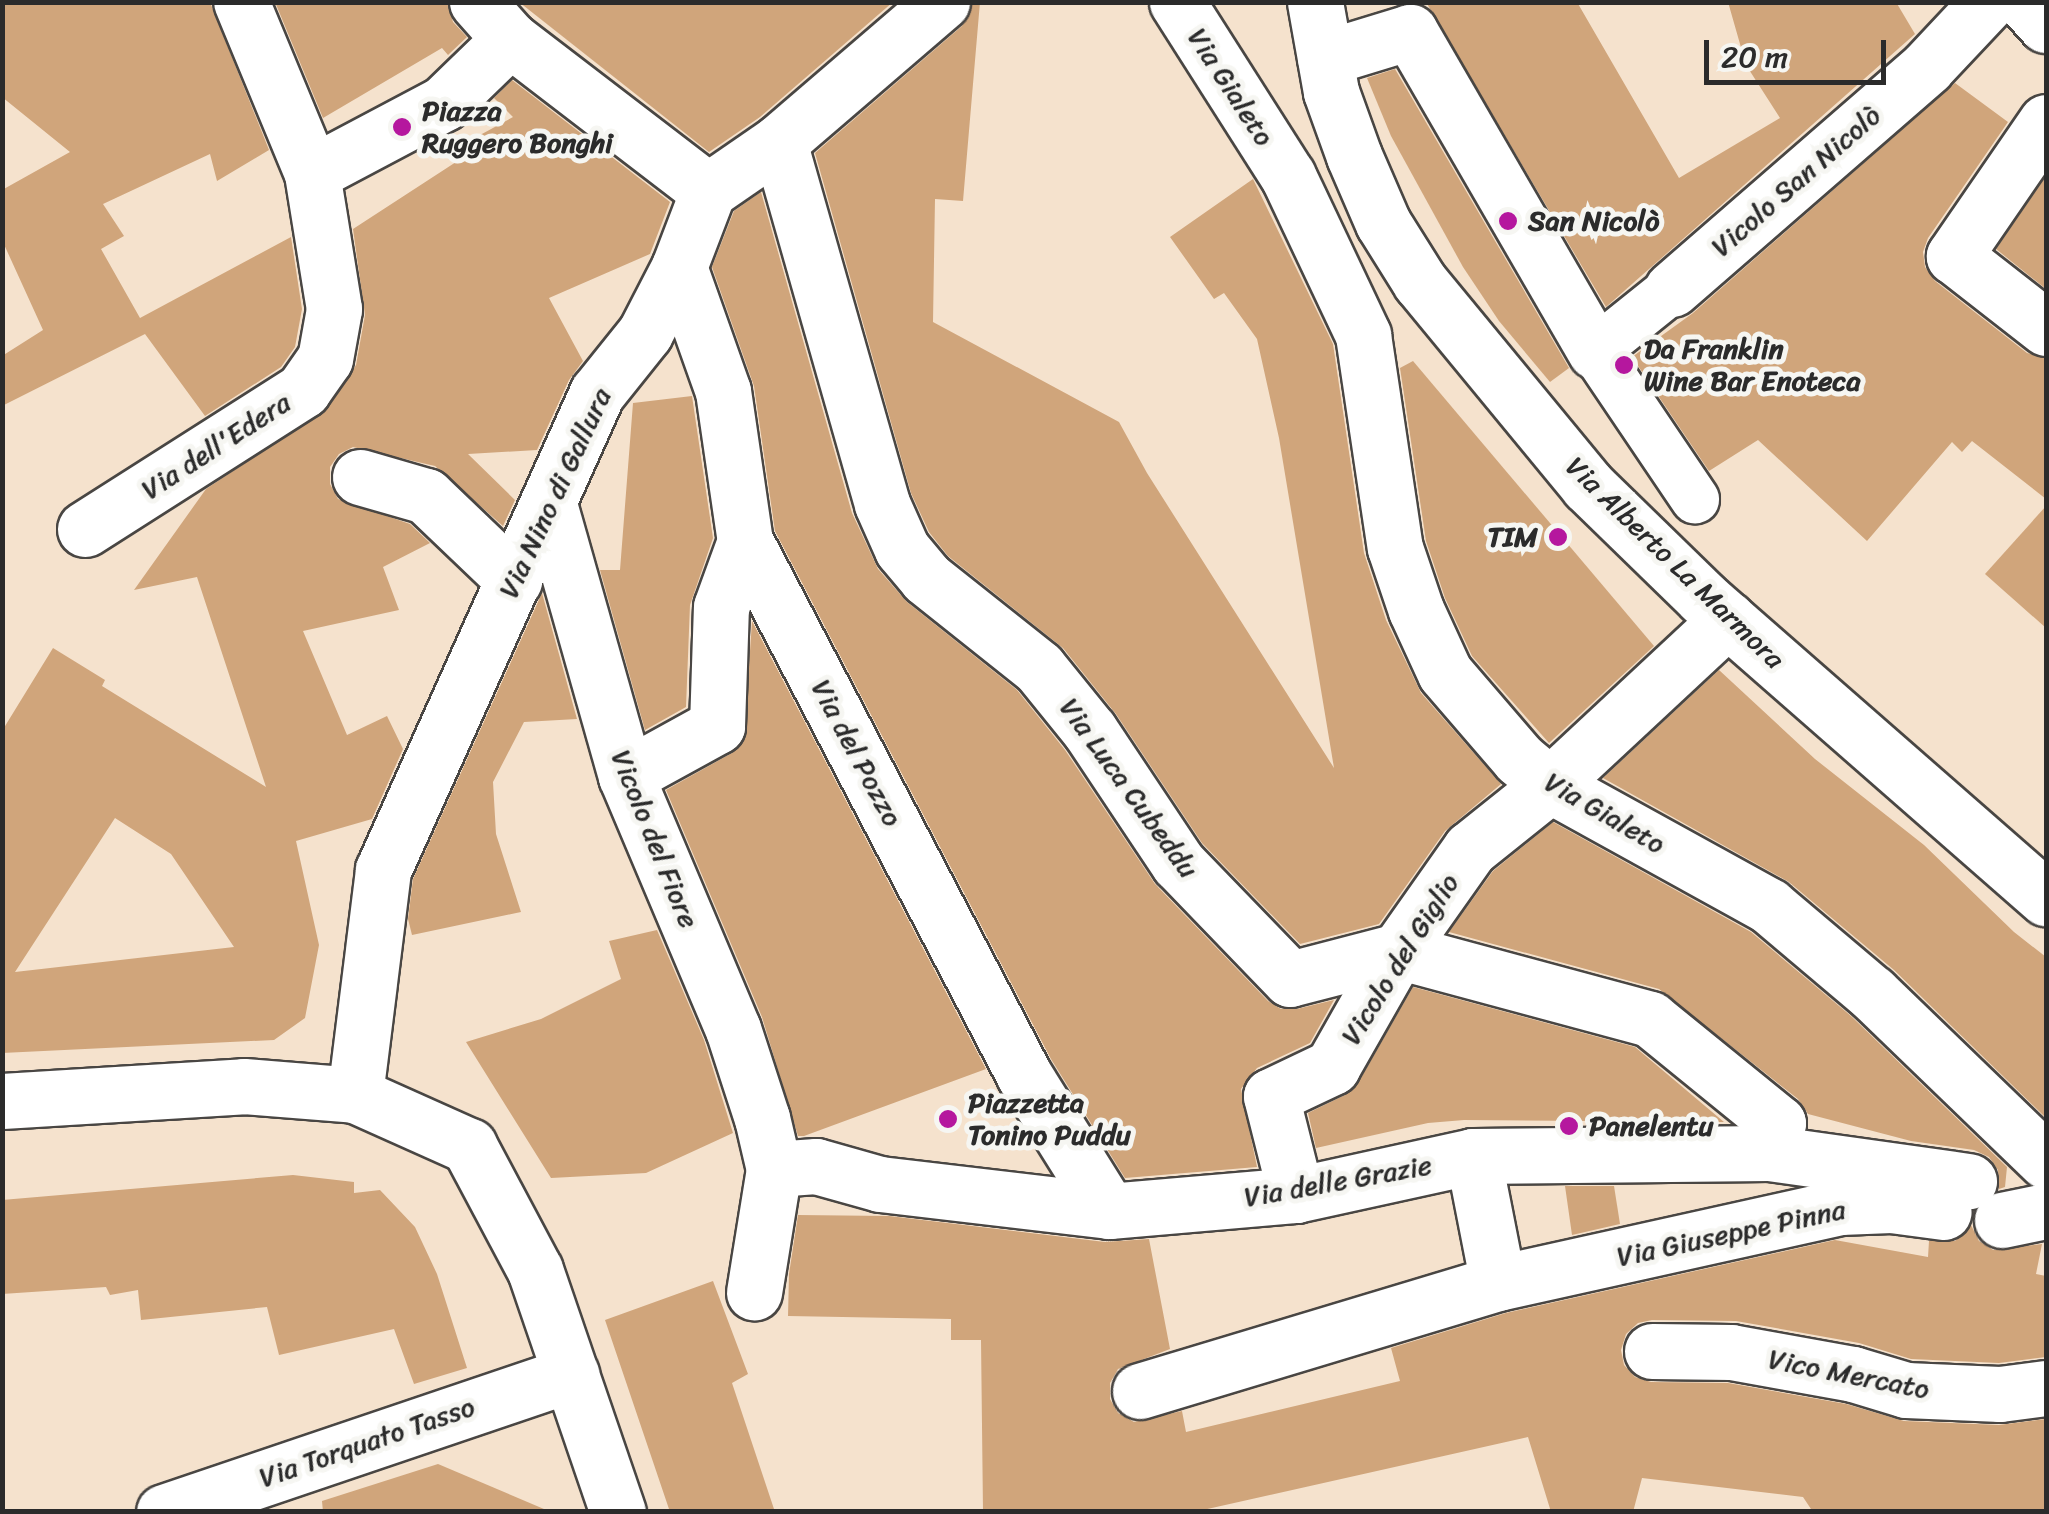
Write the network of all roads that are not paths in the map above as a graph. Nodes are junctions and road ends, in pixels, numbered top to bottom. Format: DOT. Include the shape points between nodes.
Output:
graph roads {
  1 [pos="242,2"];
  2 [pos="942,2"];
  3 [pos="1177,2"];
  4 [pos="1315,2"];
  5 [pos="1988,2"];
  6 [pos="2024,2"];
  7 [pos="494,20"];
  8 [pos="2046,25"];
  9 [pos="1325,58"];
  10 [pos="2046,122"];
  11 [pos="779,142"];
  12 [pos="312,174"];
  13 [pos="708,191"];
  14 [pos="679,267"];
  15 [pos="1420,282"];
  16 [pos="1672,289"];
  17 [pos="2046,328"];
  18 [pos="1363,335"];
  19 [pos="1595,350"];
  20 [pos="360,477"];
  21 [pos="1695,499"];
  22 [pos="549,504"];
  23 [pos="85,529"];
  24 [pos="745,541"];
  25 [pos="514,580"];
  26 [pos="1728,619"];
  27 [pos="626,776"];
  28 [pos="1550,785"];
  29 [pos="2046,898"];
  30 [pos="1398,951"];
  31 [pos="355,1094"];
  32 [pos="2,1101"];
  33 [pos="1769,1153"];
  34 [pos="1472,1156"];
  35 [pos="774,1169"];
  36 [pos="1296,1195"];
  37 [pos="2012,1196"];
  38 [pos="1109,1211"];
  39 [pos="1498,1284"];
  40 [pos="754,1292"];
  41 [pos="1652,1352"];
  42 [pos="570,1374"];
  43 [pos="2046,1388"];
  44 [pos="1140,1391"];
  45 [pos="164,1512"];
  46 [pos="618,1512"];
  1 -- 12 [label="street, Via dell'Edera"];
  2 -- 11 [label="street"];
  3 -- 18 [label="street, Via Gialeto" via="1288,176"];
  4 -- 9 [label="street, Via Alberto La Marmora"];
  5 -- 16 [label="street, Vicolo San Nicolò" via="1926,66"];
  6 -- 8 [label="street"];
  7 -- 12 [label="street" via="444,103"];
  7 -- 13 [label="street"];
  9 -- 15 [label="street, Via Alberto La Marmora" via="1354,156 1383,223"];
  9 -- 19 [label="street" via="1410,32"];
  10 -- 17 [label="street" via="1954,256"];
  11 -- 13 [label="street"];
  11 -- 30 [label="street, Via Luca Cubeddu" via="882,504 902,549 926,578 1038,668 1178,863 1290,979"];
  12 -- 23 [label="street, Via dell'Edera" via="334,309 325,359 303,390"];
  13 -- 14 [label="street, Via Nino di Gallura"];
  14 -- 22 [label="street, Via Nino di Gallura" via="645,332 598,393"];
  14 -- 24 [label="street, Via del Pozzo" via="723,391"];
  15 -- 18 [label="street"];
  15 -- 26 [label="street, Via Alberto La Marmora" via="1588,486"];
  16 -- 19 [label="street, Vicolo San Nicolò"];
  18 -- 28 [label="street, Via Gialeto" via="1395,548 1416,610 1445,672 1519,759"];
  19 -- 21 [label="street"];
  20 -- 25 [label="street" via="426,496"];
  22 -- 25 [label="street, Via Nino di Gallura"];
  22 -- 27 [label="street, Vicolo del Fiore"];
  24 -- 27 [label="street" via="721,607 717,726"];
  24 -- 38 [label="street, Via del Pozzo" via="1024,1075"];
  25 -- 31 [label="street, Via Nino di Gallura" via="383,870"];
  26 -- 28 [label="street, Vicolo del Giglio"];
  26 -- 29 [label="street, Via Alberto La Marmora"];
  27 -- 35 [label="street, Vicolo del Fiore" via="733,1029"];
  28 -- 30 [label="street, Vicolo del Giglio" via="1470,849"];
  28 -- 37 [label="street, Via Gialeto" via="1770,906 1872,993"];
  30 -- 33 [label="street, Via Luca Cubeddu" via="1650,1018 1778,1124"];
  30 -- 36 [label="street, Vicolo del Giglio" via="1332,1068 1271,1096"];
  31 -- 32 [label="street" via="244,1086"];
  31 -- 42 [label="street" via="469,1146 535,1270"];
  33 -- 34 [label="street, Via delle Grazie"];
  33 -- 37 [label="street, Via delle Grazie"];
  34 -- 36 [label="street, Via delle Grazie"];
  34 -- 39 [label="street"];
  35 -- 38 [label="street, Via delle Grazie" via="816,1166 880,1184"];
  35 -- 40 [label="street"];
  36 -- 38 [label="street, Via delle Grazie"];
  37 -- 39 [label="street, Via Giuseppe Pinna" via="1840,1207"];
  39 -- 44 [label="street, Via Giuseppe Pinna"];
  41 -- 43 [label="street, Vico Mercato" via="1731,1352 1906,1390 2000,1394"];
  42 -- 45 [label="street, Via Torquato Tasso"];
  42 -- 46 [label="street"];
}
